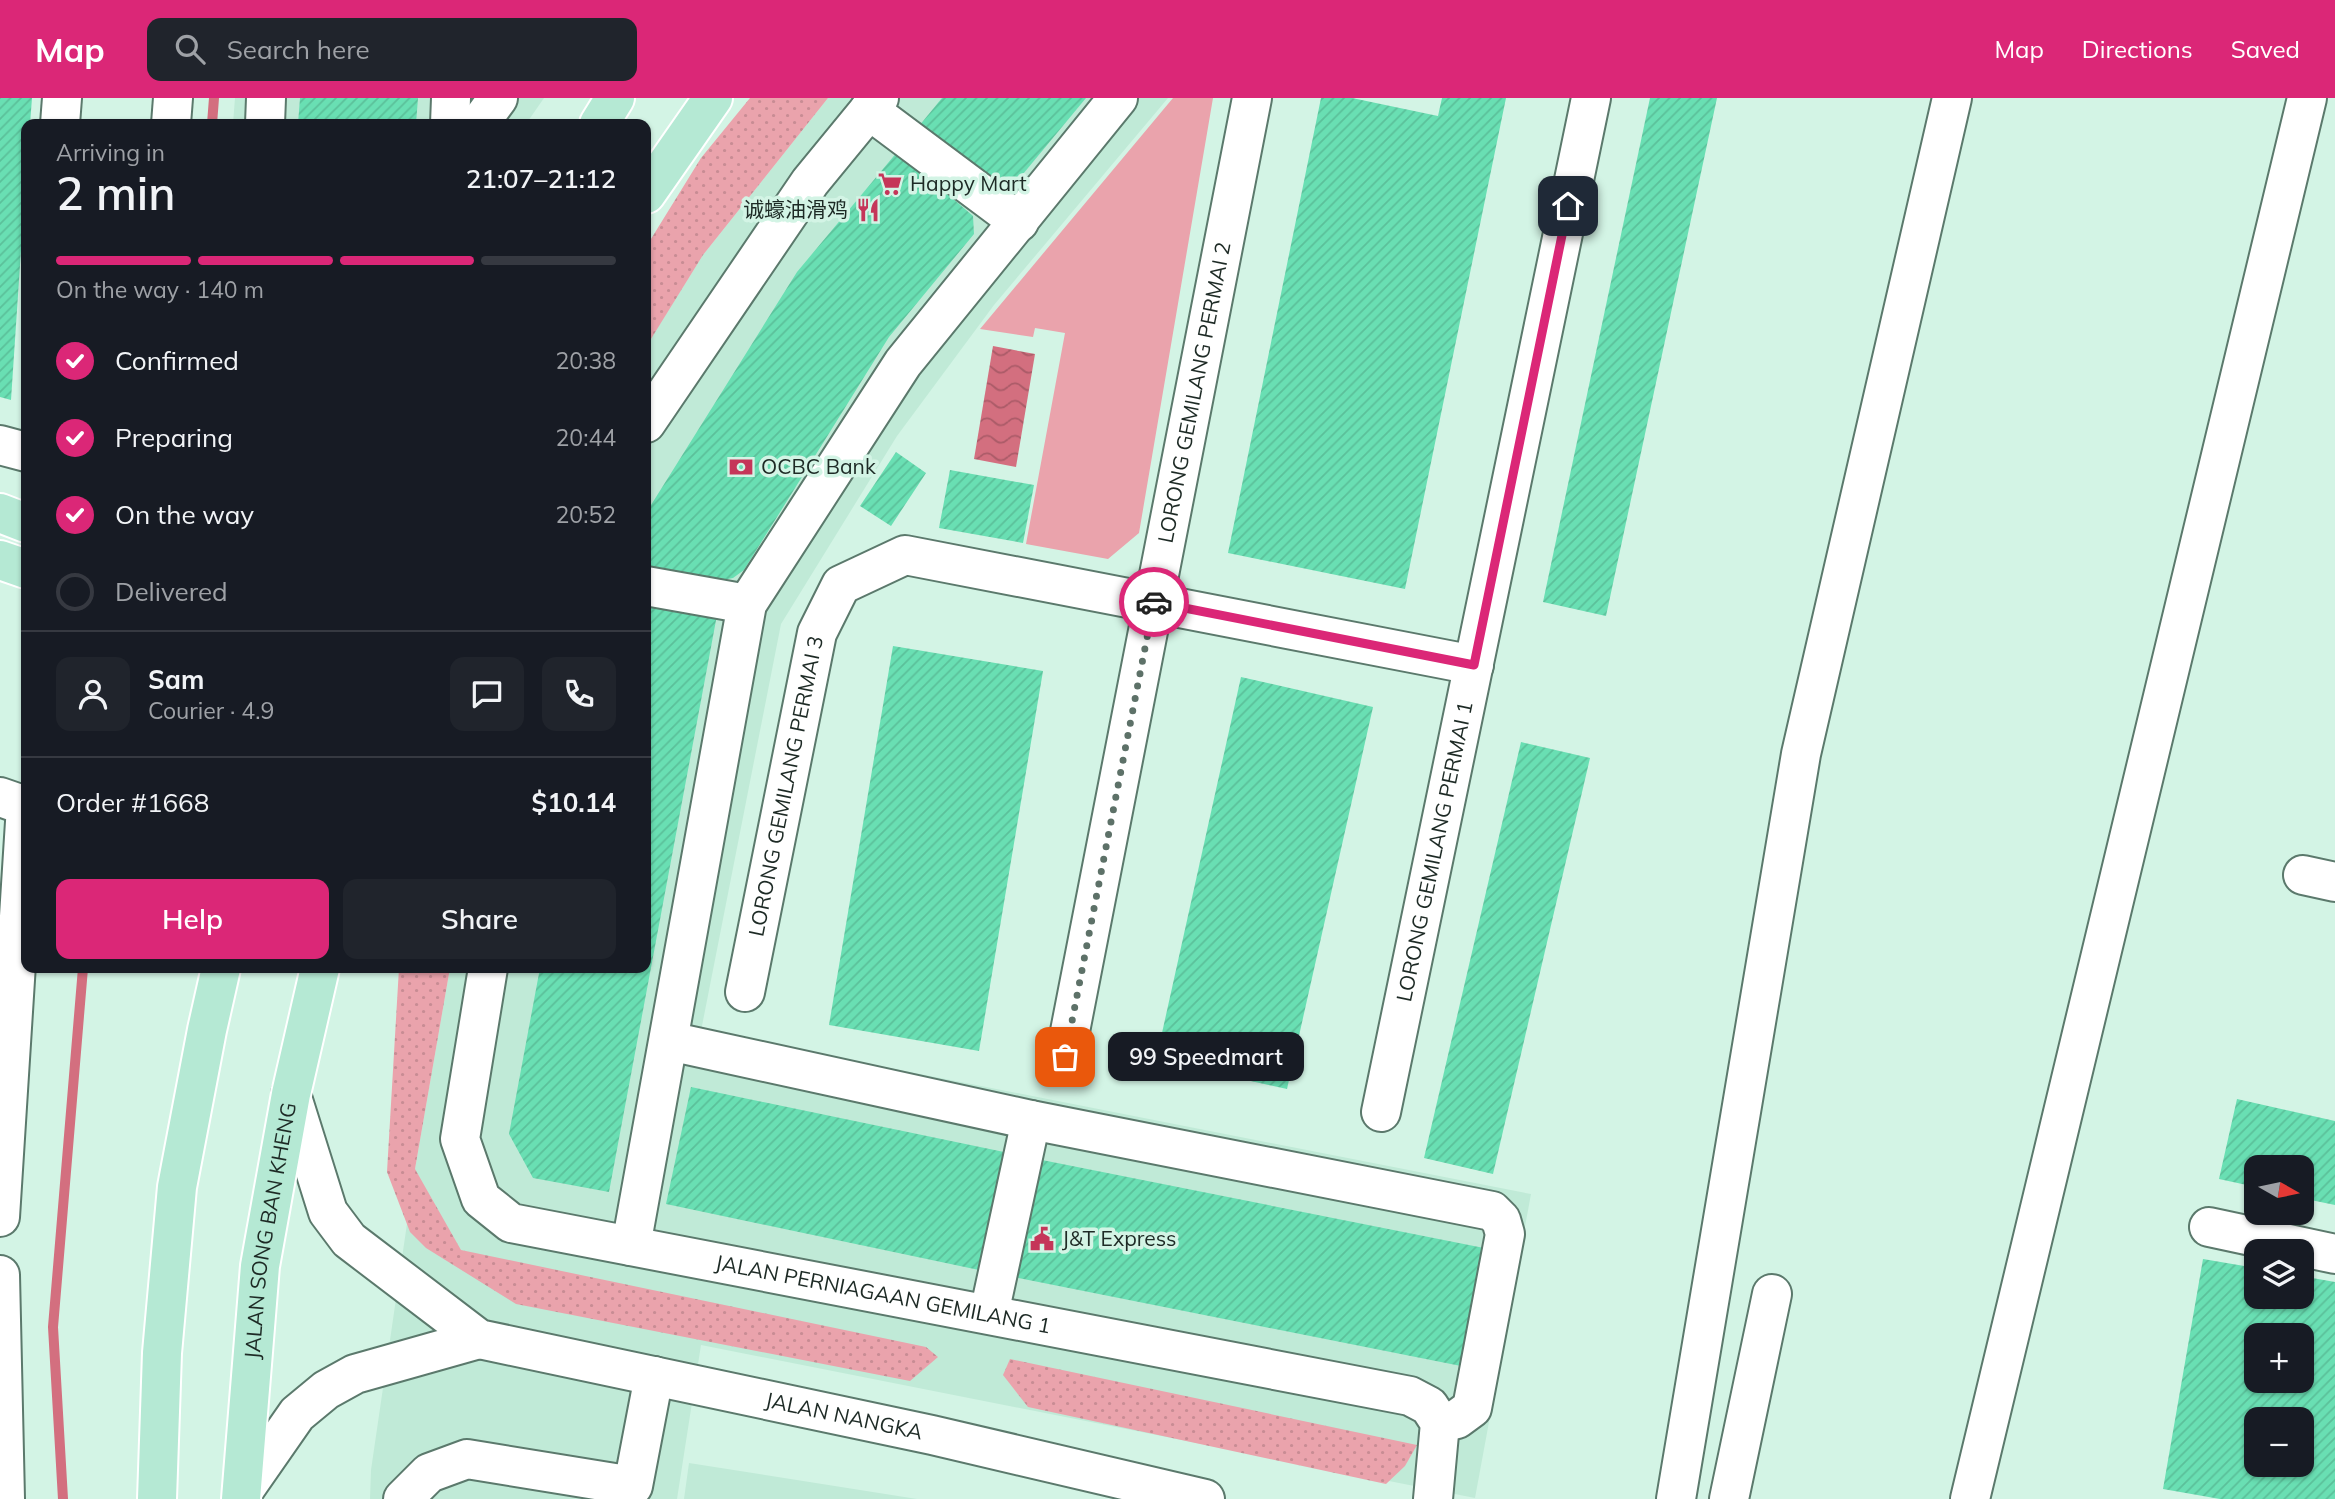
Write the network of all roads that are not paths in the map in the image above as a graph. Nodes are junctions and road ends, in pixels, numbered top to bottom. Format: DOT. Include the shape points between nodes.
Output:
graph roads {
  1 [pos="62,98"];
  2 [pos="173,98"];
  3 [pos="266,98"];
  4 [pos="451,98"];
  5 [pos="498,98"];
  6 [pos="615,98"];
  7 [pos="713,98"];
  8 [pos="1118,98"];
  9 [pos="1252,98"];
  10 [pos="1591,98"];
  11 [pos="1952,98"];
  12 [pos="2307,98"];
  13 [pos="874,104"];
  14 [pos="60,119"];
  15 [pos="171,119"];
  16 [pos="265,119"];
  17 [pos="450,119"];
  18 [pos="483,119"];
  19 [pos="602,119"];
  20 [pos="651,187"];
  21 [pos="1019,222"];
  22 [pos="651,417"];
  23 [pos="0,445"];
  24 [pos="21,451"];
  25 [pos="0,504"];
  26 [pos="21,508"];
  27 [pos="0,513"];
  28 [pos="21,521"];
  29 [pos="0,560"];
  30 [pos="21,567"];
  31 [pos="651,587"];
  32 [pos="1154,602"];
  33 [pos="747,604"];
  34 [pos="1474,665"];
  35 [pos="0,797"];
  36 [pos="21,804"];
  37 [pos="21,857"];
  38 [pos="220,973"];
  39 [pos="319,973"];
  40 [pos="487,973"];
  41 [pos="745,992"];
  42 [pos="6,1011"];
  43 [pos="670,1041"];
  44 [pos="1065,1057"];
  45 [pos="291,1094"];
  46 [pos="1381,1112"];
  47 [pos="1031,1120"];
  48 [pos="0,1217"];
  49 [pos="2209,1227"];
  50 [pos="631,1246"];
  51 [pos="2335,1254"];
  52 [pos="0,1275"];
  53 [pos="1772,1294"];
  54 [pos="989,1314"];
  55 [pos="480,1339"];
  56 [pos="654,1376"];
  57 [pos="1440,1423"];
  58 [pos="242,1496"];
  59 [pos="5,1499"];
  60 [pos="157,1499"];
  61 [pos="402,1499"];
  62 [pos="1205,1499"];
  63 [pos="1433,1499"];
  64 [pos="1676,1499"];
  65 [pos="1729,1499"];
  66 [pos="1970,1499"];
  1 -- 14 [label="street"];
  2 -- 15 [label="street"];
  3 -- 16 [label="street"];
  4 -- 17 [label="street"];
  5 -- 18 [label="street"];
  6 -- 19 [label="main road"];
  7 -- 20 [label="main road"];
  8 -- 21 [label="street"];
  9 -- 32 [label="street, LORONG GEMILANG PERMAI 2"];
  10 -- 34 [label="street, LORONG GEMILANG PERMAI 1"];
  11 -- 64 [label="street" via="1801,754"];
  12 -- 66 [label="street"];
  13 -- 21 [label="street"];
  13 -- 22 [label="street" via="810,182"];
  21 -- 33 [label="street" via="903,363"];
  23 -- 24 [label="street"];
  25 -- 26 [label="main road"];
  27 -- 28 [label="main road"];
  29 -- 30 [label="main road"];
  31 -- 33 [label="street"];
  32 -- 34 [label="street"];
  32 -- 41 [label="street, LORONG GEMILANG PERMAI 3" via="905,555 841,585 817,633"];
  32 -- 44 [label="street, LORONG GEMILANG PERMAI 2"];
  33 -- 43 [label="street"];
  34 -- 46 [label="street, LORONG GEMILANG PERMAI 1"];
  35 -- 36 [label="street"];
  37 -- 42 [label="street"];
  38 -- 60 [label="main road" via="177,1187 162,1353"];
  39 -- 45 [label="main road, JALAN SONG BAN KHENG"];
  40 -- 50 [label="street, JALAN PERNIAGAAN GEMILANG 1" via="460,1139 481,1199 511,1223"];
  42 -- 48 [label="street"];
  43 -- 47 [label="street"];
  43 -- 50 [label="street"];
  45 -- 55 [label="street, JALAN NANGKA" via="328,1212 349,1240"];
  45 -- 58 [label="main road, JALAN SONG BAN KHENG" via="260,1266"];
  47 -- 54 [label="street"];
  47 -- 57 [label="street" via="1492,1211 1505,1234 1472,1408 1457,1419"];
  49 -- 51 [label="street"];
  50 -- 54 [label="street, JALAN PERNIAGAAN GEMILANG 1"];
  52 -- 59 [label="street"];
  53 -- 65 [label="street"];
  54 -- 57 [label="street, JALAN PERNIAGAAN GEMILANG 1" via="1410,1396 1429,1406"];
  55 -- 56 [label="street, JALAN NANGKA"];
  55 -- 58 [label="street, JALAN NANGKA" via="355,1374 326,1390 297,1414"];
  56 -- 61 [label="street" via="633,1486 467,1459 429,1473"];
  56 -- 62 [label="street, JALAN NANGKA"];
  57 -- 63 [label="street"];
}
